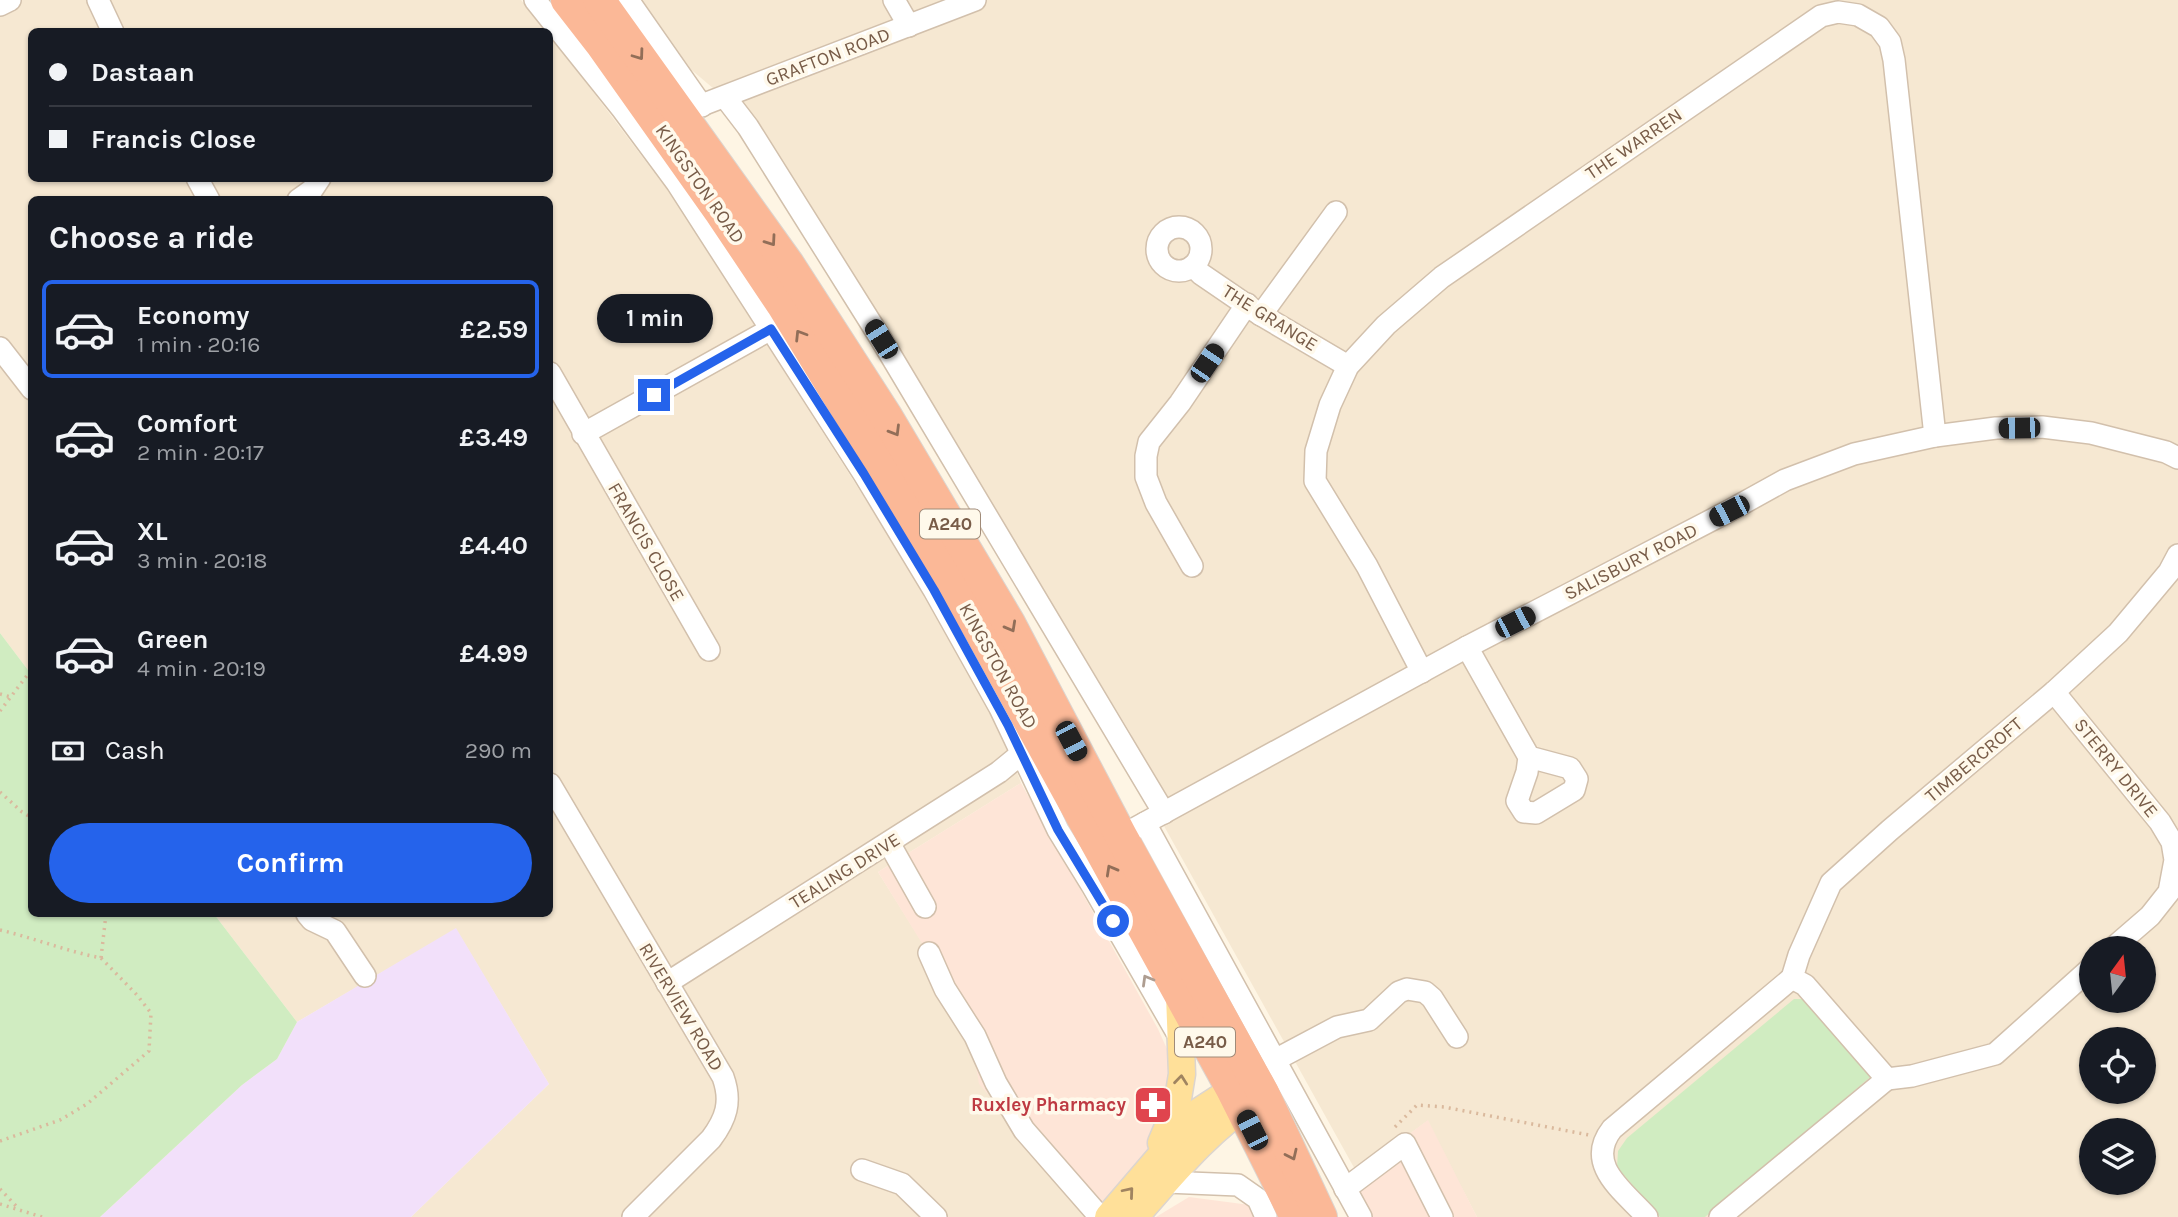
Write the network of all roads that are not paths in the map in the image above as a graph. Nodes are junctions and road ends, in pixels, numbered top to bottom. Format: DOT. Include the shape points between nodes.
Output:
graph roads {
  1 [pos="10,0"];
  2 [pos="98,0"];
  3 [pos="535,0"];
  4 [pos="567,0"];
  5 [pos="599,0"];
  6 [pos="628,0"];
  7 [pos="894,0"];
  8 [pos="975,0"];
  9 [pos="0,5"];
  10 [pos="909,26"];
  11 [pos="111,28"];
  12 [pos="725,97"];
  13 [pos="692,110"];
  14 [pos="317,182"];
  15 [pos="304,196"];
  16 [pos="1336,212"];
  17 [pos="1193,266"];
  18 [pos="1254,310"];
  19 [pos="771,329"];
  20 [pos="1,351"];
  21 [pos="1348,366"];
  22 [pos="553,379"];
  23 [pos="28,384"];
  24 [pos="583,434"];
  25 [pos="1936,436"];
  26 [pos="2178,457"];
  27 [pos="2178,555"];
  28 [pos="1192,566"];
  29 [pos="1467,647"];
  30 [pos="709,649"];
  31 [pos="1422,672"];
  32 [pos="2054,692"];
  33 [pos="1021,754"];
  34 [pos="1529,757"];
  35 [pos="553,789"];
  36 [pos="1143,824"];
  37 [pos="889,843"];
  38 [pos="2177,860"];
  39 [pos="925,906"];
  40 [pos="310,917"];
  41 [pos="2127,936"];
  42 [pos="929,953"];
  43 [pos="365,976"];
  44 [pos="1792,978"];
  45 [pos="2079,979"];
  46 [pos="667,983"];
  47 [pos="1179,995"];
  48 [pos="1457,1037"];
  49 [pos="1181,1040"];
  50 [pos="1887,1079"];
  51 [pos="1253,1085"];
  52 [pos="862,1170"];
  53 [pos="1158,1174"];
  54 [pos="1345,1189"];
  55 [pos="928,1214"];
  56 [pos="633,1217"];
  57 [pos="1100,1217"];
  58 [pos="1108,1217"];
  59 [pos="1135,1217"];
  60 [pos="1266,1217"];
  61 [pos="1296,1217"];
  62 [pos="1321,1217"];
  63 [pos="1361,1217"];
  64 [pos="1442,1217"];
  65 [pos="1647,1217"];
  66 [pos="1720,1217"];
  1 -- 9 [label="street"];
  2 -- 11 [label="street"];
  3 -- 19 [label="street, KINGSTON ROAD" via="677,183"];
  47 -- 4 [label="highway, KINGSTON ROAD / A240, one-way" via="982,635 866,439 721,213"];
  5 -- 13 [label="highway, KINGSTON ROAD / A240, one-way"];
  6 -- 13 [label="street"];
  7 -- 10 [label="street"];
  8 -- 10 [label="street, GRAFTON ROAD"];
  10 -- 12 [label="street, GRAFTON ROAD"];
  12 -- 13 [label="street, GRAFTON ROAD"];
  12 -- 36 [label="street" via="881,339"];
  13 -- 36 [label="highway, KINGSTON ROAD / A240, one-way" via="886,416 1009,623"];
  14 -- 15 [label="street"];
  16 -- 18 [label="street"];
  17 -- 18 [label="street, THE GRANGE"];
  18 -- 21 [label="street, THE GRANGE"];
  18 -- 28 [label="street" via="1149,442 1146,477"];
  19 -- 24 [label="street"];
  19 -- 33 [label="street, KINGSTON ROAD" via="934,590"];
  20 -- 23 [label="street"];
  21 -- 25 [label="street, THE WARREN" via="1442,277 1821,16 1838,12 1858,15 1879,27 1890,42"];
  21 -- 31 [label="street, THE WARREN" via="1329,405 1315,451 1315,481 1367,566"];
  22 -- 24 [label="street, FRANCIS CLOSE"];
  24 -- 30 [label="street, FRANCIS CLOSE"];
  25 -- 26 [label="street, SALISBURY ROAD" via="2042,427 2091,433"];
  25 -- 29 [label="street, SALISBURY ROAD" via="1854,454 1785,480"];
  27 -- 32 [label="street, TIMBERCROFT" via="2118,633"];
  29 -- 31 [label="street, SALISBURY ROAD"];
  29 -- 34 [label="street"];
  31 -- 36 [label="street, SALISBURY ROAD"];
  32 -- 38 [label="street, STERRY DRIVE" via="2160,822"];
  32 -- 44 [label="street, TIMBERCROFT" via="1831,883"];
  33 -- 37 [label="street, TEALING DRIVE"];
  49 -- 33 [label="street, KINGSTON ROAD, one-way" via="1058,830"];
  35 -- 46 [label="street, RIVERVIEW ROAD"];
  36 -- 51 [label="highway, KINGSTON ROAD / A240"];
  37 -- 39 [label="street"];
  37 -- 46 [label="street, TEALING DRIVE"];
  38 -- 41 [label="street, STERRY DRIVE" via="2169,892"];
  40 -- 43 [label="street" via="335,931"];
  42 -- 57 [label="street" via="1024,1130"];
  44 -- 50 [label="street" via="1805,985"];
  44 -- 65 [label="street" via="1605,1138 1601,1161 1606,1172"];
  45 -- 50 [label="street" via="1996,1054"];
  46 -- 56 [label="street, RIVERVIEW ROAD" via="723,1077 728,1090 727,1115 711,1139"];
  47 -- 49 [label="main road"];
  47 -- 51 [label="highway, KINGSTON ROAD / A240"];
  48 -- 51 [label="street" via="1432,998 1407,989 1369,1020 1336,1027"];
  53 -- 49 [label="main road, one-way" via="1177,1105"];
  50 -- 66 [label="street"];
  51 -- 53 [label="main road" via="1198,1112"];
  51 -- 54 [label="street"];
  51 -- 61 [label="highway, KINGSTON ROAD / A240"];
  51 -- 62 [label="highway, KINGSTON ROAD / A240, one-way"];
  52 -- 55 [label="street" via="902,1184"];
  58 -- 53 [label="main road, one-way"];
  53 -- 59 [label="main road"];
  53 -- 60 [label="street" via="1238,1185 1258,1199"];
  54 -- 63 [label="street"];
  54 -- 64 [label="street" via="1405,1144"];
}
